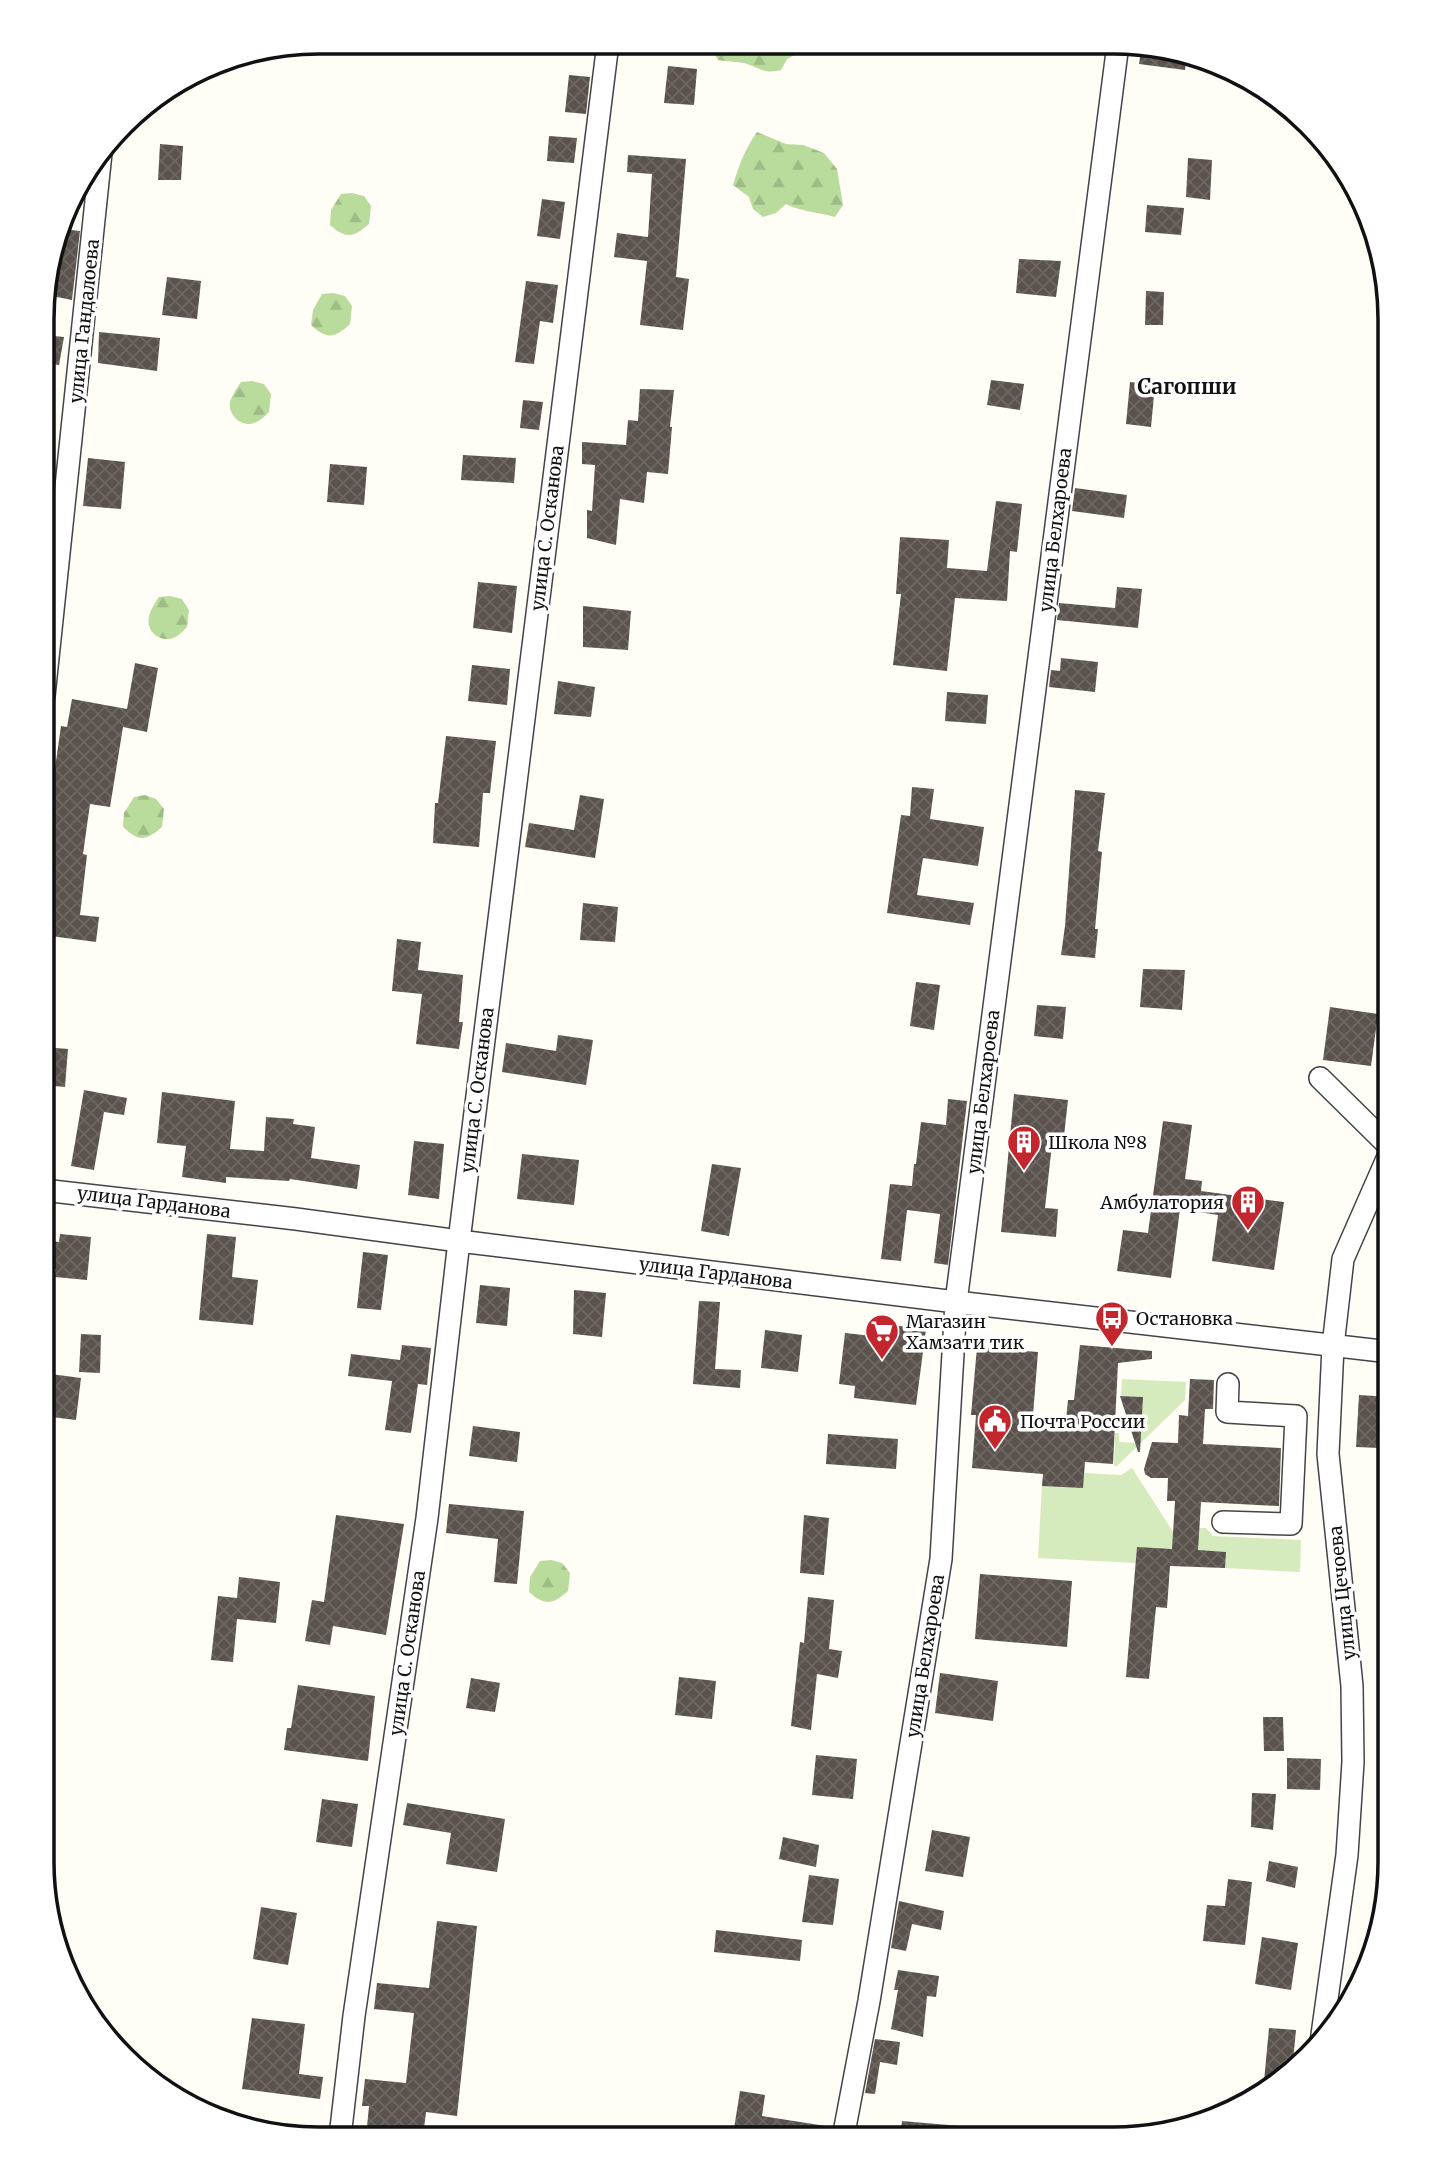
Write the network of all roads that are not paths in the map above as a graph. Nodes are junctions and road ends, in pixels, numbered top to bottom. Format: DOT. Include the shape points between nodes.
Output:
graph roads {
  1 [pos="607,54"];
  2 [pos="1117,54"];
  3 [pos="99,172"];
  4 [pos="54,601"];
  5 [pos="1320,1078"];
  6 [pos="1378,1137"];
  7 [pos="1378,1177"];
  8 [pos="54,1191"];
  9 [pos="458,1241"];
  10 [pos="956,1302"];
  11 [pos="1333,1346"];
  12 [pos="1378,1351"];
  13 [pos="1228,1384"];
  14 [pos="1223,1522"];
  15 [pos="1324,2022"];
  16 [pos="341,2127"];
  17 [pos="845,2127"];
  1 -- 9 [label="street, улица С. Осканова"];
  2 -- 10 [label="street, улица Белхароева"];
  3 -- 4 [label="street, улица Гандалоева"];
  5 -- 6 [label="street"];
  7 -- 11 [label="street, улица Цечоева" via="1343,1259"];
  8 -- 9 [label="street, улица Гарданова"];
  9 -- 10 [label="street, улица Гарданова"];
  9 -- 16 [label="street, улица С. Осканова" via="427,1518"];
  10 -- 11 [label="street, улица Гарданова"];
  10 -- 17 [label="street, улица Белхароева" via="941,1559"];
  11 -- 12 [label="street, улица Гарданова"];
  11 -- 15 [label="street, улица Цечоева" via="1328,1454 1353,1724 1347,1855"];
  13 -- 14 [label="street" via="1227,1412 1296,1416 1297,1525"];
}
